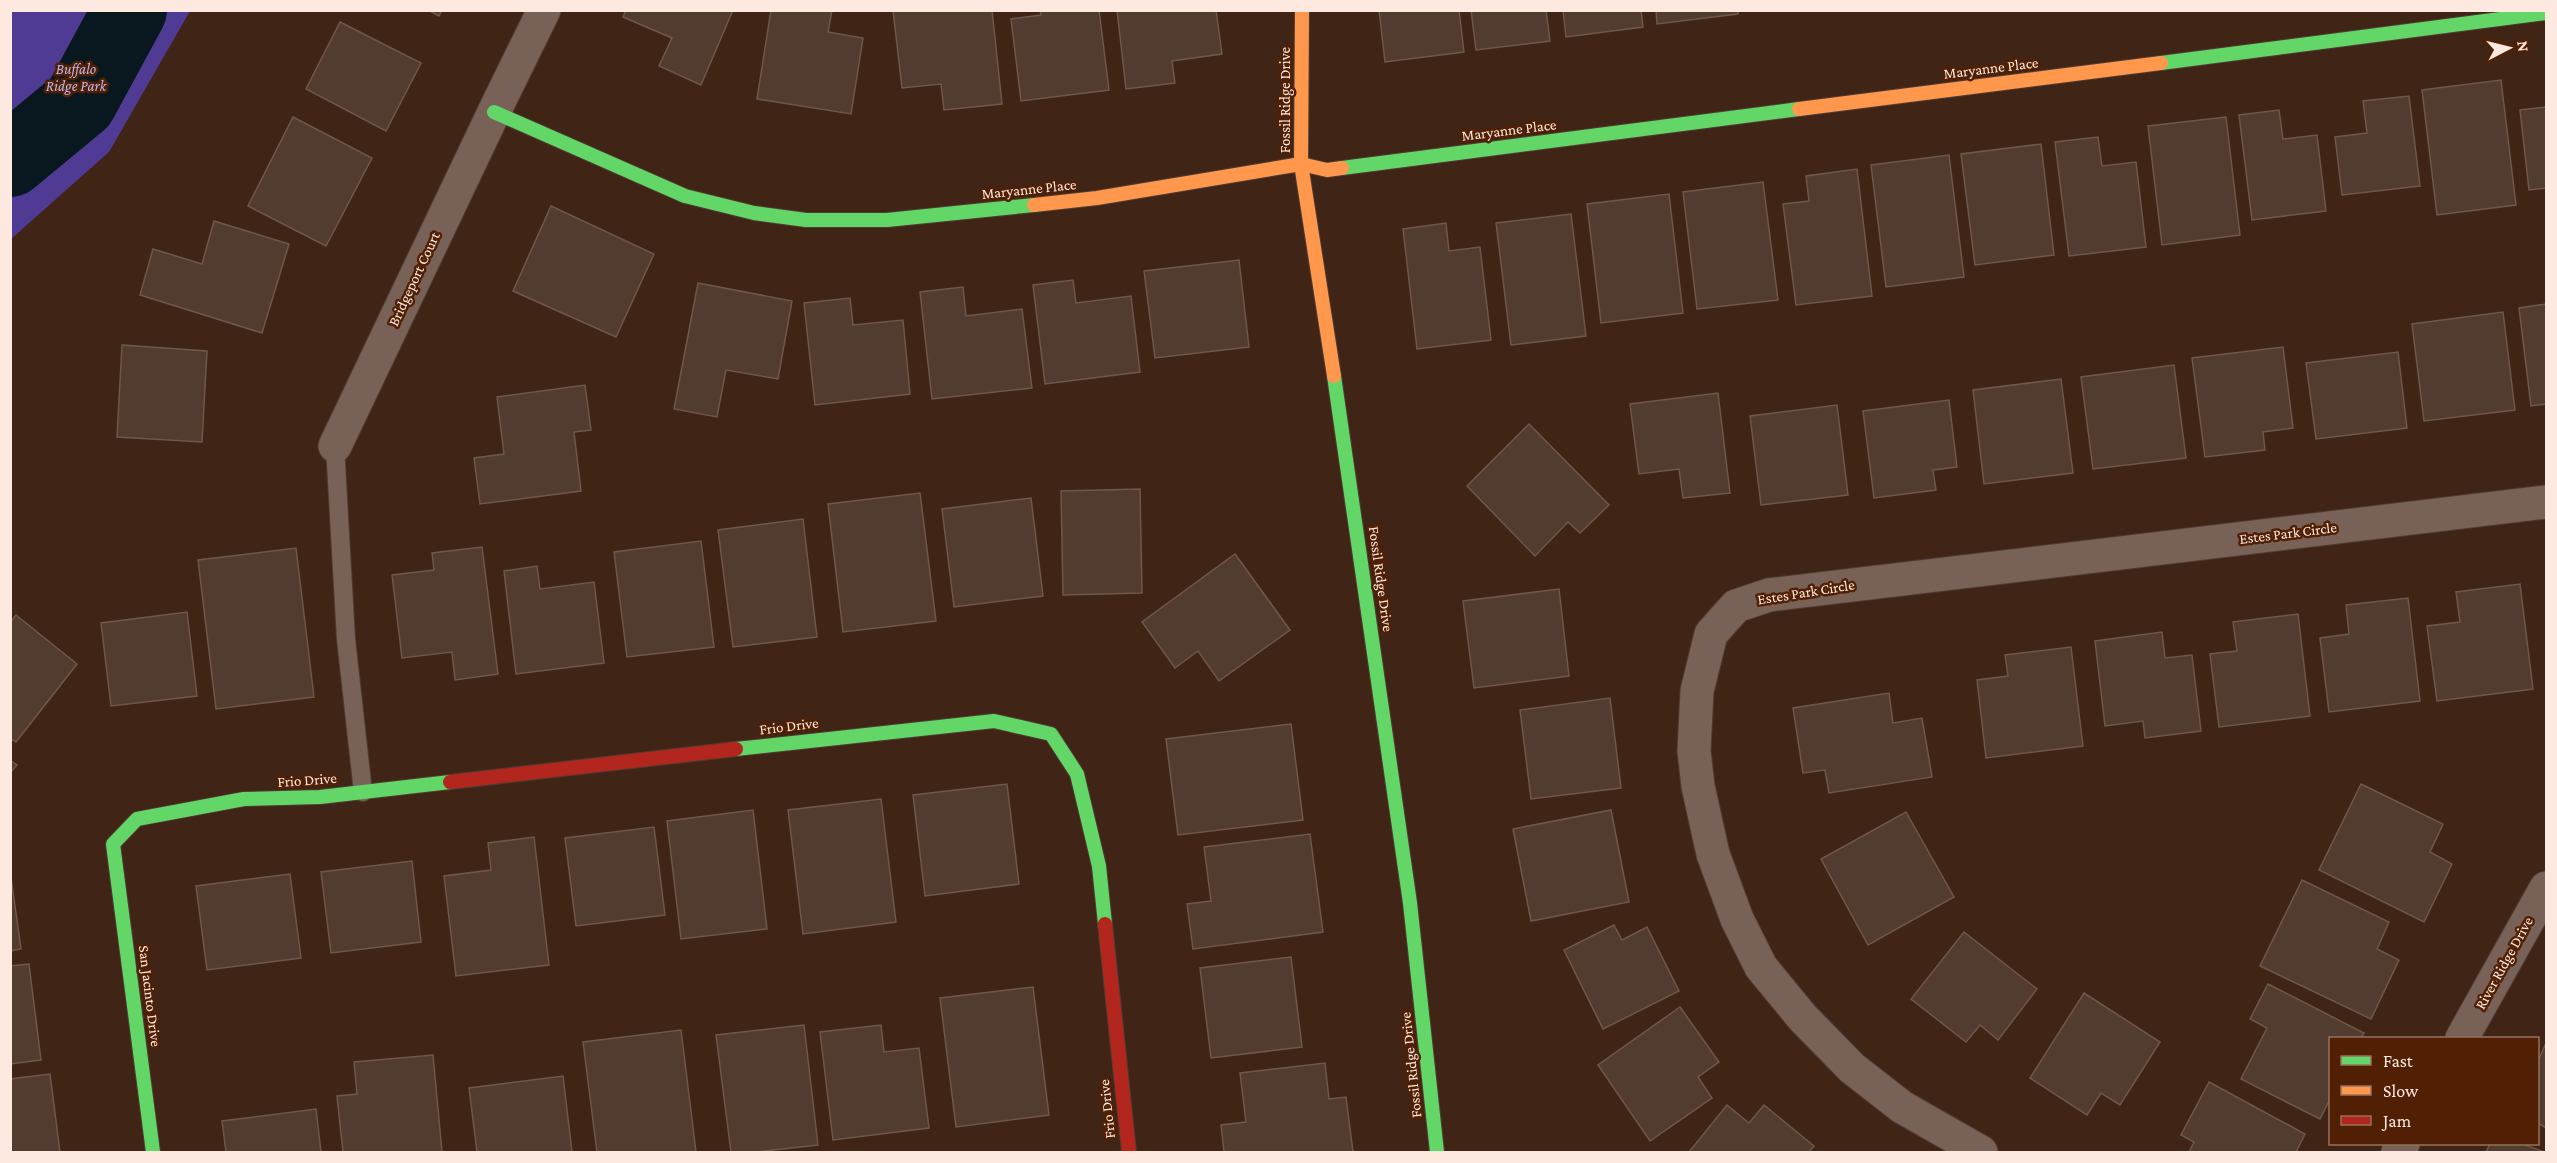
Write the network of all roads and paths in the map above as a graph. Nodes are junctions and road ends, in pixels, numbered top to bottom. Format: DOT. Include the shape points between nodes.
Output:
graph roads {
  1 [pos="544,10"];
  2 [pos="1302,10"];
  3 [pos="2547,13"];
  4 [pos="494,112"];
  5 [pos="1301,164"];
  6 [pos="335,446"];
  7 [pos="2547,502"];
  8 [pos="363,792"];
  9 [pos="113,844"];
  10 [pos="2547,888"];
  11 [pos="2463,1037"];
  12 [pos="153,1152"];
  13 [pos="1129,1152"];
  14 [pos="1437,1152"];
  15 [pos="1981,1152"];
  1 -- 4 [label="street, Bridgeport Court"];
  2 -- 5 [label="street, Fossil Ridge Drive"];
  3 -- 5 [label="street, Maryanne Place" via="1326,170"];
  4 -- 5 [label="street, Maryanne Place" via="686,196 754,213 807,220 887,220 1085,200"];
  4 -- 6 [label="street, Bridgeport Court"];
  5 -- 14 [label="street, Fossil Ridge Drive" via="1407,880"];
  6 -- 8 [label="lane" via="346,639"];
  7 -- 15 [label="street, Estes Park Circle" via="1769,595 1736,606 1711,634 1697,691 1694,751 1698,786 1713,854 1737,919 1761,967 1852,1068 1902,1107"];
  8 -- 9 [label="street, Frio Drive" via="244,800 138,819"];
  8 -- 13 [label="street, Frio Drive" via="956,724 994,721 1051,734 1077,774 1099,866"];
  9 -- 12 [label="street, San Jacinto Drive"];
  10 -- 11 [label="street, River Ridge Drive"];
}
